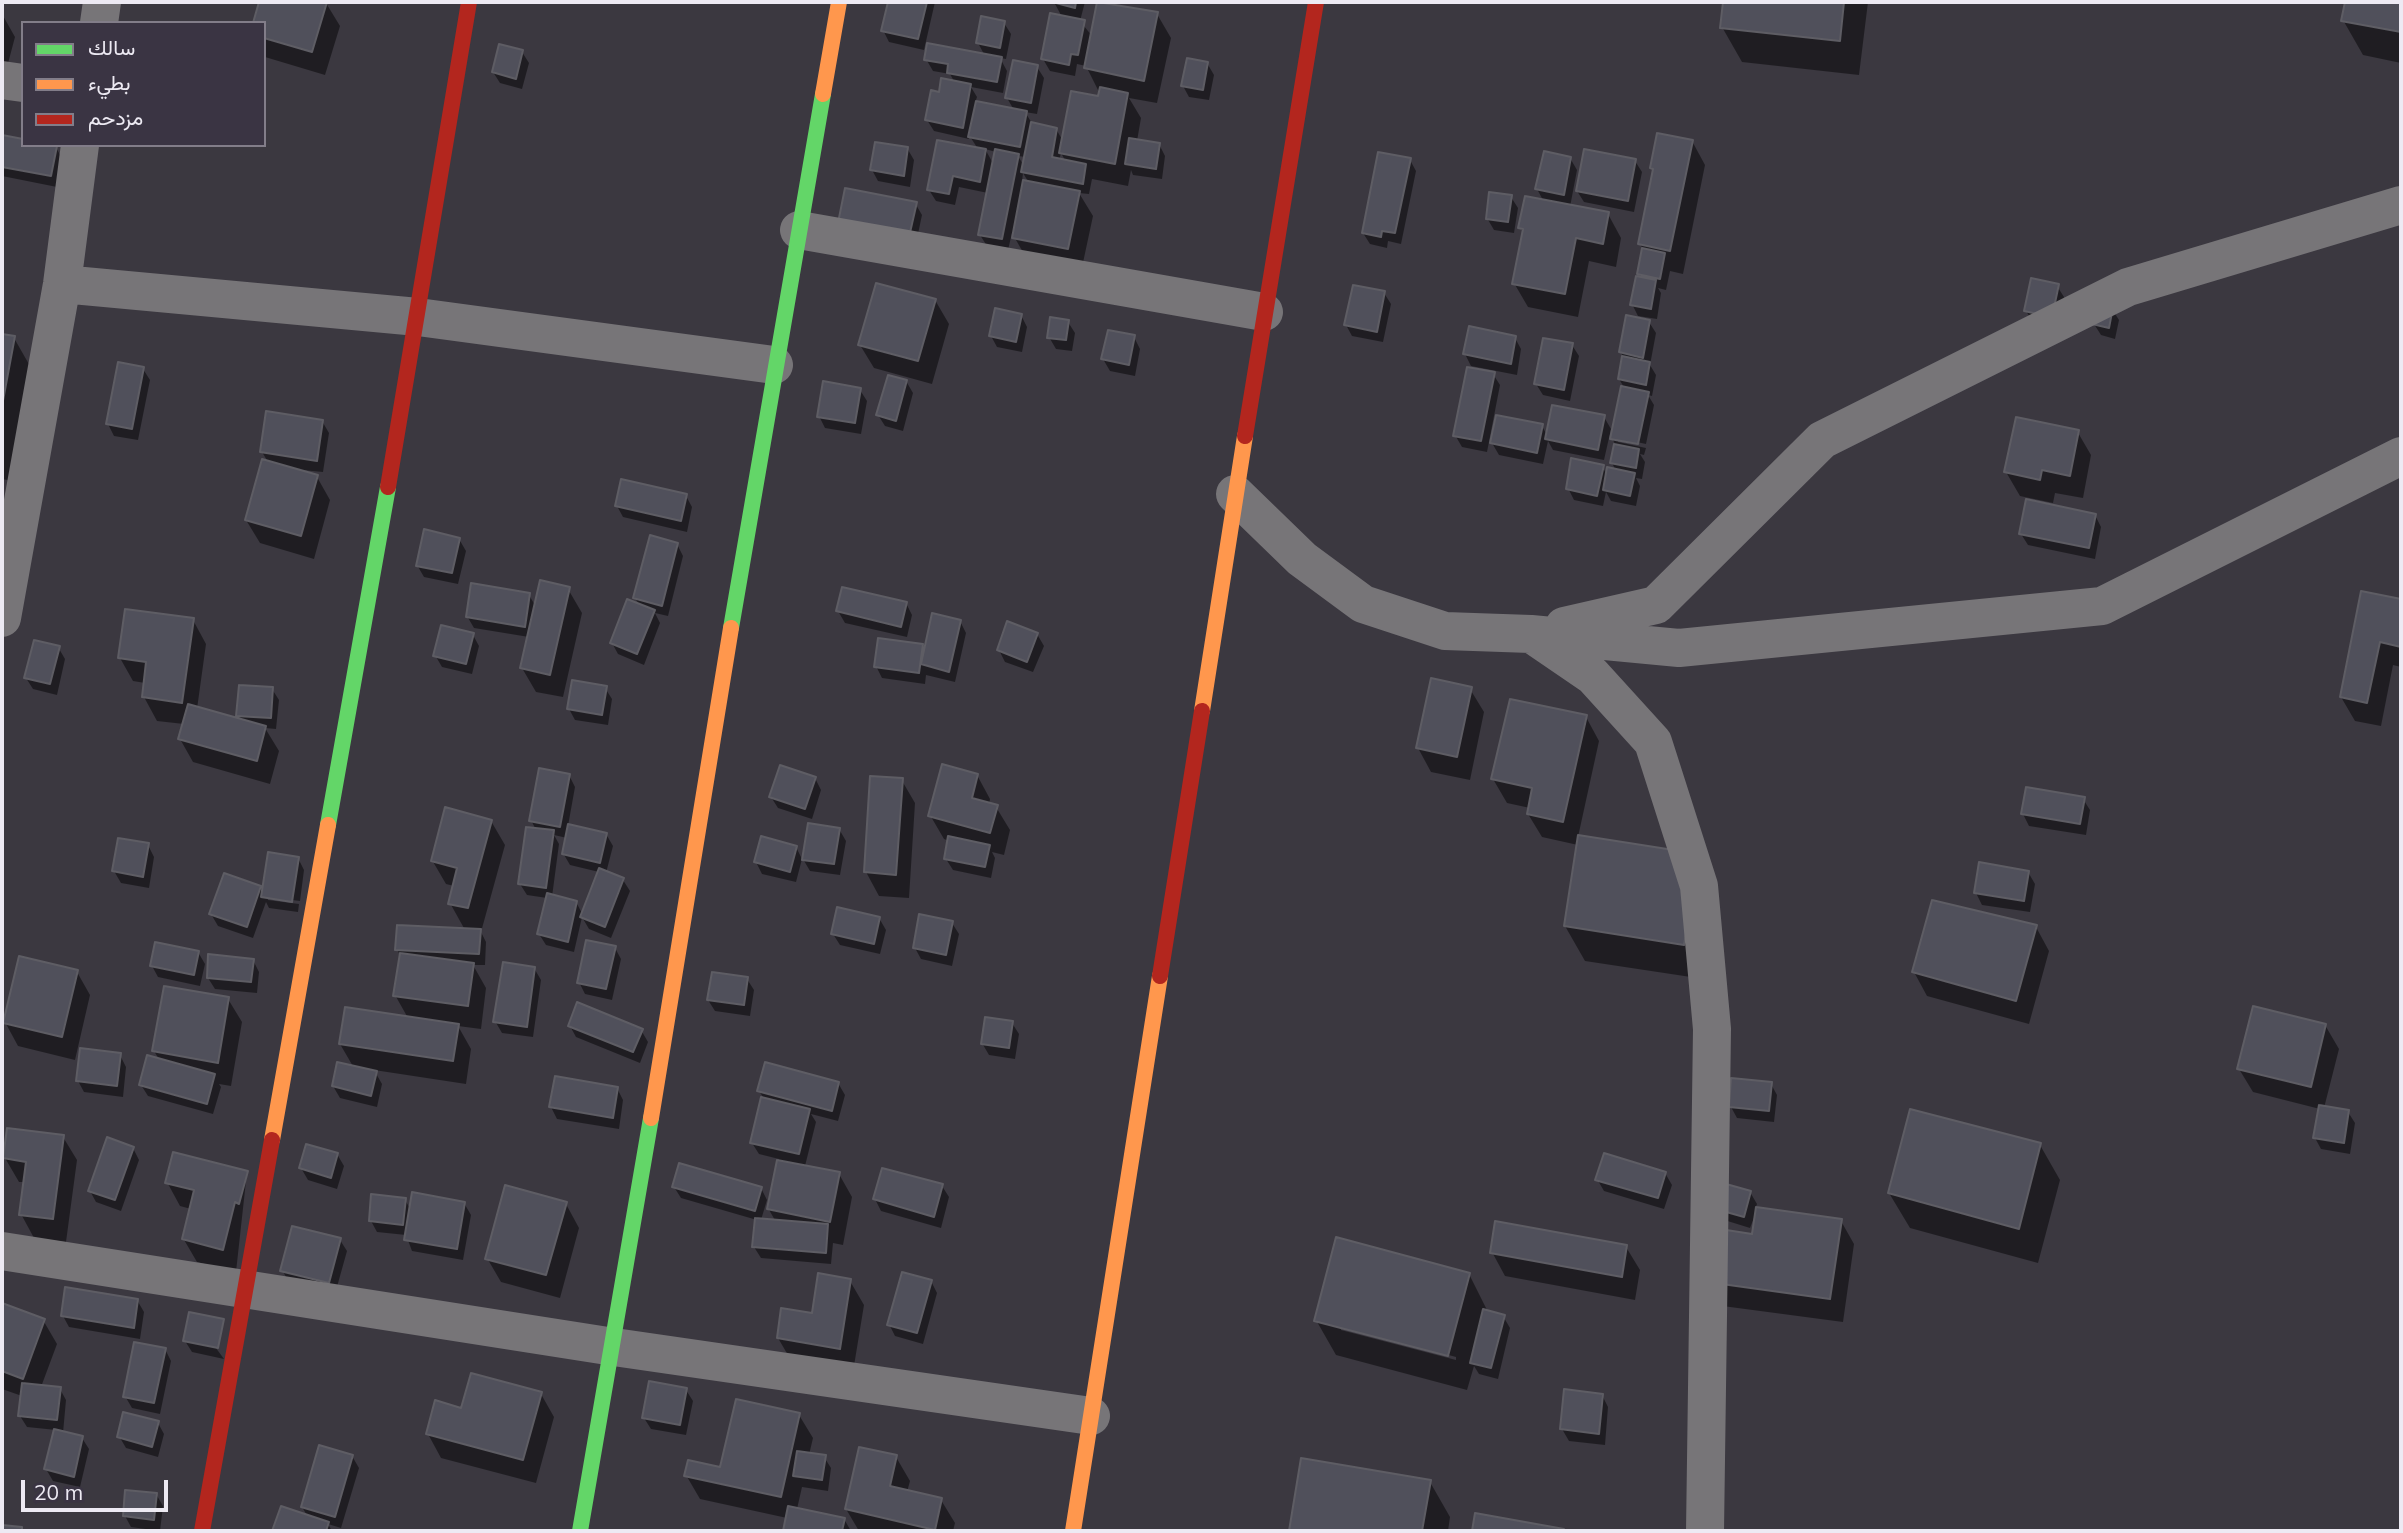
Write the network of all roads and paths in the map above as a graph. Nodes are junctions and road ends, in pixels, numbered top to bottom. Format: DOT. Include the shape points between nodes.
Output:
graph roads {
  1 [pos="102,2"];
  2 [pos="469,2"];
  3 [pos="839,2"];
  4 [pos="1316,2"];
  5 [pos="99,21"];
  6 [pos="2,80"];
  7 [pos="21,83"];
  8 [pos="80,147"];
  9 [pos="2401,205"];
  10 [pos="799,230"];
  11 [pos="62,284"];
  12 [pos="1264,312"];
  13 [pos="418,317"];
  14 [pos="774,365"];
  15 [pos="2401,456"];
  16 [pos="1235,495"];
  17 [pos="2,618"];
  18 [pos="1531,634"];
  19 [pos="2,1251"];
  20 [pos="243,1289"];
  21 [pos="614,1347"];
  22 [pos="1091,1416"];
  23 [pos="202,1531"];
  24 [pos="580,1531"];
  25 [pos="1073,1531"];
  26 [pos="1705,1531"];
  1 -- 5 [label="street"];
  2 -- 13 [label="street"];
  3 -- 10 [label="street"];
  4 -- 12 [label="street"];
  6 -- 7 [label="street"];
  8 -- 11 [label="street"];
  9 -- 18 [label="street" via="2128,287 1822,440 1656,605"];
  10 -- 12 [label="street"];
  10 -- 14 [label="street"];
  11 -- 13 [label="street"];
  11 -- 17 [label="street"];
  12 -- 16 [label="street"];
  13 -- 14 [label="street"];
  13 -- 20 [label="street"];
  14 -- 21 [label="street"];
  15 -- 18 [label="street" via="2102,606 1679,648"];
  16 -- 18 [label="street" via="1303,559 1363,604 1444,631"];
  16 -- 22 [label="street"];
  18 -- 26 [label="street" via="1593,676 1653,742 1699,886 1712,1029"];
  19 -- 20 [label="street"];
  20 -- 21 [label="street"];
  20 -- 23 [label="street"];
  21 -- 22 [label="street"];
  21 -- 24 [label="street"];
  22 -- 25 [label="street"];
}
